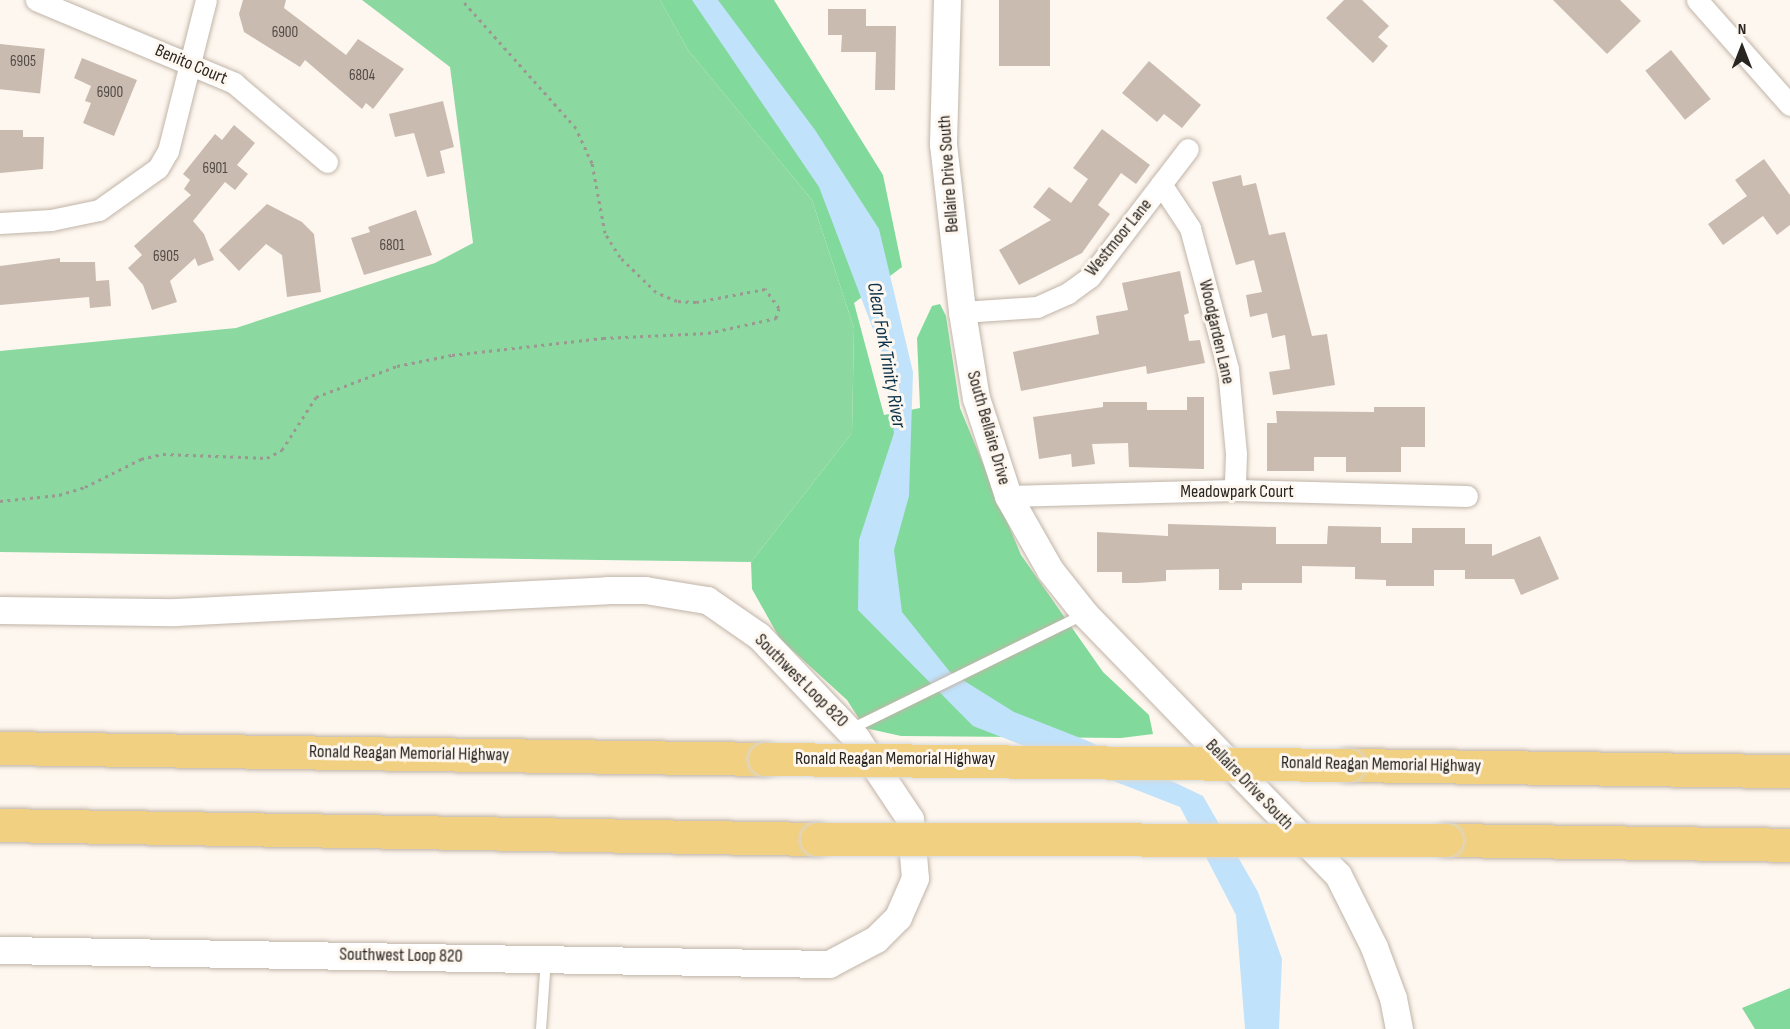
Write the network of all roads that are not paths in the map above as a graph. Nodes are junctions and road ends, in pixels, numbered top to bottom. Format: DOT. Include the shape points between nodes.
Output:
graph roads {
  1 [pos="36,0"];
  2 [pos="206,0"];
  3 [pos="947,0"];
  4 [pos="1697,0"];
  5 [pos="190,64"];
  6 [pos="1790,105"];
  7 [pos="1188,149"];
  8 [pos="327,162"];
  9 [pos="1161,184"];
  10 [pos="0,223"];
  11 [pos="962,312"];
  12 [pos="1235,490"];
  13 [pos="1467,495"];
  14 [pos="1008,496"];
  15 [pos="1050,570"];
  16 [pos="0,610"];
  17 [pos="1085,614"];
  18 [pos="849,730"];
  19 [pos="0,748"];
  20 [pos="1790,771"];
  21 [pos="0,825"];
  22 [pos="1790,845"];
  23 [pos="0,950"];
  24 [pos="546,960"];
  25 [pos="541,1029"];
  26 [pos="1399,1029"];
  1 -- 5 [label="street, Benito Court"];
  2 -- 5 [label="street"];
  3 -- 11 [label="street, Bellaire Drive South" via="943,144"];
  4 -- 6 [label="street"];
  5 -- 8 [label="street, Benito Court" via="234,83"];
  5 -- 10 [label="street" via="168,152 158,168 99,210 51,220"];
  7 -- 9 [label="street, Westmoor Lane"];
  9 -- 11 [label="street, Westmoor Lane" via="1090,277 1068,293 1037,307"];
  9 -- 12 [label="street, Woodgarden Lane" via="1190,228 1228,369 1236,454"];
  11 -- 14 [label="street, South Bellaire Drive" via="976,398"];
  12 -- 13 [label="street, Meadowpark Court"];
  12 -- 14 [label="street, Meadowpark Court"];
  14 -- 15 [label="street, South Bellaire Drive"];
  15 -- 17 [label="street, Bellaire Drive South"];
  16 -- 18 [label="street, Southwest Loop 820" via="176,612 645,590 707,600 759,636"];
  17 -- 18 [label="lane"];
  17 -- 26 [label="street, Bellaire Drive South" via="1338,875 1374,947 1393,998"];
  18 -- 24 [label="street, Southwest Loop 820" via="910,819 915,878 898,916 876,939 829,964"];
  19 -- 20 [label="highway, Ronald Reagan Memorial Highway, bridge"];
  21 -- 22 [label="highway, bridge" via="817,839"];
  23 -- 24 [label="street, Southwest Loop 820"];
  24 -- 25 [label="lane"];
}
